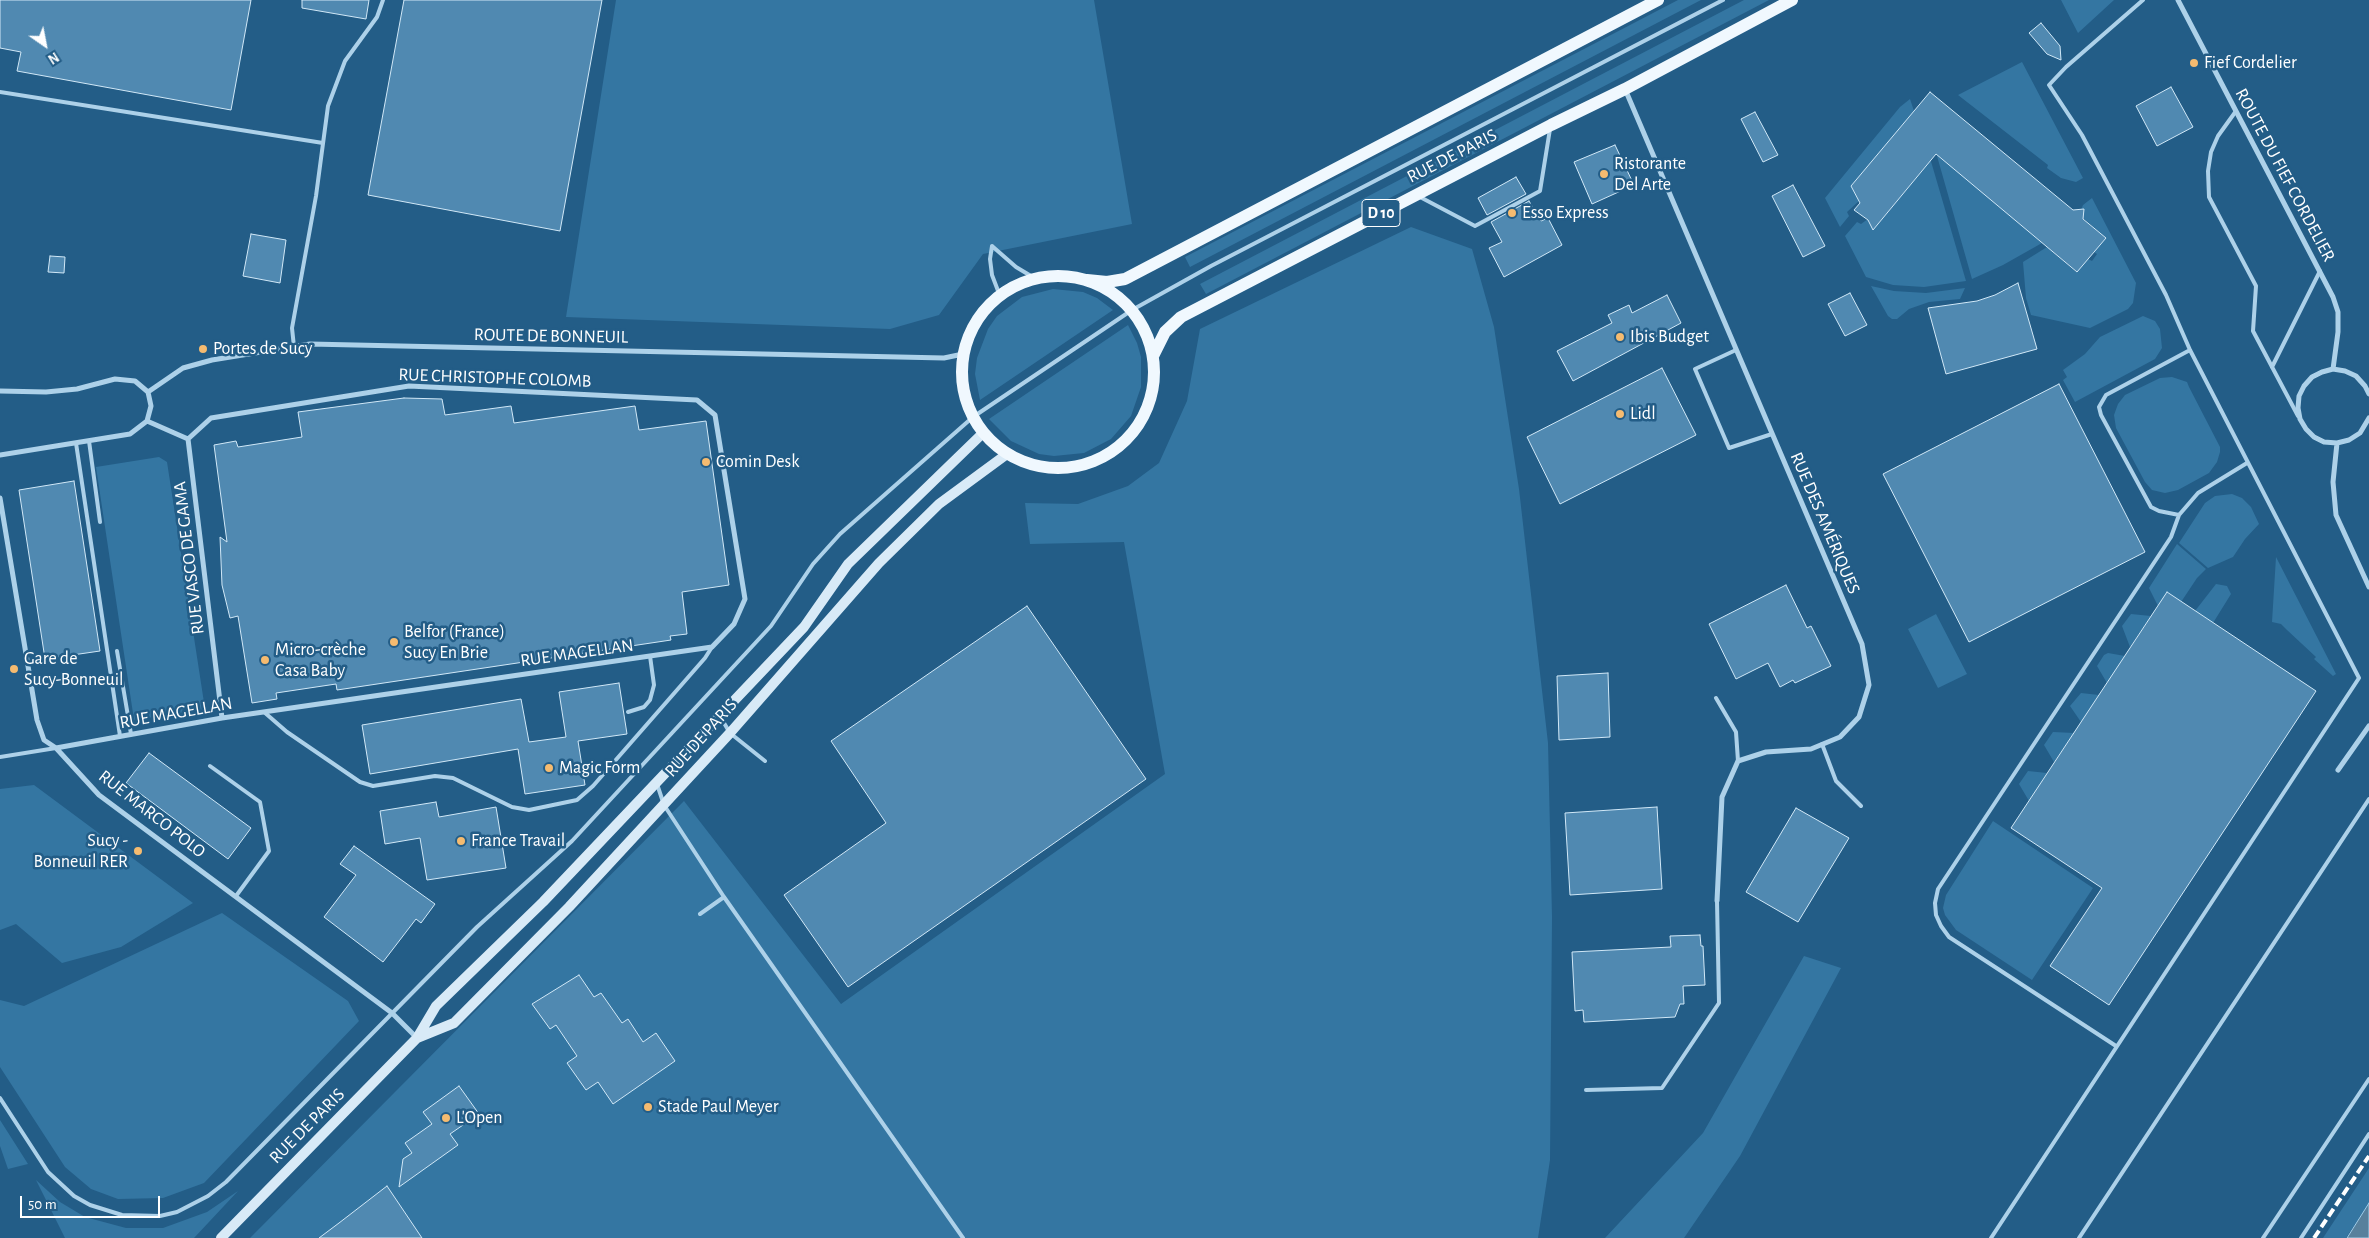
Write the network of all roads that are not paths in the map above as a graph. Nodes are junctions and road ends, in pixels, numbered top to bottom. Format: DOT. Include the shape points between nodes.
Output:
graph roads {
  1 [pos="383,0"];
  2 [pos="1658,0"];
  3 [pos="1723,0"];
  4 [pos="1792,0"];
  5 [pos="2144,0"];
  6 [pos="2178,0"];
  7 [pos="1625,89"];
  8 [pos="0,92"];
  9 [pos="2236,111"];
  10 [pos="1551,125"];
  11 [pos="323,143"];
  12 [pos="1416,195"];
  13 [pos="2320,271"];
  14 [pos="1036,279"];
  15 [pos="1087,280"];
  16 [pos="1000,296"];
  17 [pos="1132,310"];
  18 [pos="294,347"];
  19 [pos="1736,350"];
  20 [pos="2190,350"];
  21 [pos="963,354"];
  22 [pos="1153,356"];
  23 [pos="2272,367"];
  24 [pos="2333,369"];
  25 [pos="0,391"];
  26 [pos="148,392"];
  27 [pos="2369,394"];
  28 [pos="973,417"];
  29 [pos="2369,418"];
  30 [pos="2300,419"];
  31 [pos="148,421"];
  32 [pos="983,433"];
  33 [pos="1772,434"];
  34 [pos="188,439"];
  35 [pos="90,441"];
  36 [pos="76,443"];
  37 [pos="2337,443"];
  38 [pos="1007,454"];
  39 [pos="0,455"];
  40 [pos="2248,464"];
  41 [pos="0,498"];
  42 [pos="2179,515"];
  43 [pos="100,522"];
  44 [pos="2369,587"];
  45 [pos="712,646"];
  46 [pos="117,651"];
  47 [pos="650,656"];
  48 [pos="1716,698"];
  49 [pos="264,712"];
  50 [pos="628,712"];
  51 [pos="720,716"];
  52 [pos="222,718"];
  53 [pos="2369,726"];
  54 [pos="730,732"];
  55 [pos="131,734"];
  56 [pos="120,736"];
  57 [pos="1822,744"];
  58 [pos="56,748"];
  59 [pos="0,757"];
  60 [pos="765,761"];
  61 [pos="1738,761"];
  62 [pos="210,766"];
  63 [pos="2338,770"];
  64 [pos="657,782"];
  65 [pos="2369,799"];
  66 [pos="664,805"];
  67 [pos="1861,806"];
  68 [pos="236,896"];
  69 [pos="724,897"];
  70 [pos="1717,901"];
  71 [pos="700,914"];
  72 [pos="392,1013"];
  73 [pos="417,1038"];
  74 [pos="2116,1046"];
  75 [pos="2369,1079"];
  76 [pos="1586,1090"];
  77 [pos="0,1098"];
  78 [pos="2369,1134"];
  79 [pos="221,1238"];
  80 [pos="963,1238"];
  81 [pos="1991,1238"];
  82 [pos="2079,1238"];
  83 [pos="2263,1238"];
  84 [pos="2300,1238"];
  1 -- 11 [label="lane" via="377,17 345,61 328,106"];
  2 -- 15 [label="main road" via="1125,279 1107,282"];
  3 -- 17 [label="lane" via="1210,266"];
  4 -- 7 [label="main road, D 10"];
  5 -- 20 [label="lane" via="2049,85 2082,135 2166,295"];
  6 -- 9 [label="street, ROUTE DU FIEF CORDELIER"];
  7 -- 10 [label="main road, RUE DE PARIS / D 10"];
  7 -- 19 [label="street, RUE DES AMÉRIQUES"];
  8 -- 11 [label="lane"];
  9 -- 13 [label="street, ROUTE DU FIEF CORDELIER"];
  9 -- 23 [label="lane" via="2218,136 2212,152 2208,171 2209,198 2256,286 2253,331"];
  10 -- 12 [label="main road, RUE DE PARIS / D 10"];
  10 -- 12 [label="lane" via="1540,191 1475,226"];
  11 -- 18 [label="lane" via="292,328"];
  12 -- 22 [label="main road, RUE DE PARIS / D 10" via="1181,317 1165,332"];
  13 -- 23 [label="lane"];
  13 -- 24 [label="street, ROUTE DU FIEF CORDELIER" via="2338,312"];
  14 -- 15 [label="main road" via="1062,276"];
  14 -- 16 [label="main road" via="1017,285"];
  14 -- 16 [label="lane" via="992,246 992,275"];
  15 -- 17 [label="main road" via="1111,292"];
  16 -- 21 [label="main road" via="976,322"];
  17 -- 22 [label="main road" via="1142,324"];
  17 -- 28 [label="lane"];
  18 -- 21 [label="street, ROUTE DE BONNEUIL" via="310,344 944,358"];
  18 -- 26 [label="street, ROUTE DE BONNEUIL" via="183,368"];
  19 -- 33 [label="street, RUE DES AMÉRIQUES"];
  19 -- 33 [label="lane" via="1695,370 1729,448"];
  20 -- 40 [label="lane"];
  20 -- 42 [label="lane" via="2106,395 2099,407 2151,506"];
  21 -- 28 [label="main road" via="965,398"];
  22 -- 38 [label="main road" via="1154,383 1147,410 1132,434 1112,452 1087,464 1060,469 1032,465"];
  23 -- 30 [label="lane"];
  24 -- 27 [label="street" via="2356,376"];
  24 -- 30 [label="street" via="2312,377 2304,386 2299,396"];
  25 -- 26 [label="street" via="46,392 115,379 136,381"];
  26 -- 31 [label="street" via="151,406"];
  28 -- 32 [label="main road"];
  28 -- 72 [label="lane" via="825,550 771,626 572,842 477,927"];
  29 -- 37 [label="street" via="2360,433"];
  30 -- 37 [label="street" via="2314,437"];
  31 -- 34 [label="street"];
  31 -- 35 [label="street" via="130,434"];
  32 -- 38 [label="main road"];
  32 -- 51 [label="main road, RUE DE PARIS" via="848,564 804,627"];
  33 -- 57 [label="street, RUE DES AMÉRIQUES" via="1862,644 1869,685 1859,716 1840,737"];
  34 -- 45 [label="street, RUE CHRISTOPHE COLOMB" via="211,418 409,386 697,400 715,415 744,598 734,624"];
  34 -- 52 [label="street, RUE VASCO DE GAMA"];
  35 -- 36 [label="street"];
  35 -- 43 [label="lane"];
  36 -- 39 [label="street"];
  36 -- 56 [label="lane"];
  37 -- 44 [label="street" via="2333,482 2336,515"];
  38 -- 54 [label="main road, RUE DE PARIS" via="940,504 893,550"];
  40 -- 42 [label="lane" via="2198,493"];
  40 -- 74 [label="lane" via="2359,678"];
  41 -- 58 [label="street, RUE MARCO POLO" via="37,720 44,740"];
  42 -- 74 [label="lane" via="2170,537 1938,889 1935,903 1936,915 1949,937"];
  45 -- 47 [label="street, RUE MAGELLAN"];
  45 -- 49 [label="lane" via="594,786 577,800 529,810 512,807 453,778 435,776 373,786 360,782 287,732"];
  46 -- 55 [label="lane"];
  47 -- 49 [label="street, RUE MAGELLAN"];
  47 -- 50 [label="lane" via="654,686 650,700 644,707"];
  48 -- 61 [label="lane" via="1736,732"];
  49 -- 52 [label="street, RUE MAGELLAN"];
  51 -- 54 [label="lane"];
  51 -- 64 [label="main road, RUE DE PARIS"];
  52 -- 55 [label="street, RUE MAGELLAN"];
  53 -- 63 [label="street"];
  54 -- 60 [label="lane"];
  54 -- 66 [label="main road, RUE DE PARIS"];
  55 -- 56 [label="street, RUE MAGELLAN"];
  56 -- 58 [label="street, RUE MAGELLAN"];
  57 -- 61 [label="street, RUE DES AMÉRIQUES" via="1811,749 1766,752"];
  57 -- 67 [label="lane" via="1836,781"];
  58 -- 59 [label="lane"];
  58 -- 68 [label="street, RUE MARCO POLO" via="99,795"];
  61 -- 70 [label="street" via="1722,797"];
  62 -- 68 [label="lane" via="260,802 269,851"];
  64 -- 66 [label="lane"];
  64 -- 73 [label="main road, RUE DE PARIS" via="543,902 436,1006"];
  65 -- 82 [label="lane"];
  66 -- 69 [label="lane"];
  66 -- 73 [label="main road, RUE DE PARIS" via="454,1024"];
  68 -- 72 [label="street, RUE MARCO POLO"];
  69 -- 71 [label="lane"];
  69 -- 80 [label="lane"];
  70 -- 76 [label="lane" via="1719,1003 1662,1088"];
  72 -- 73 [label="street, RUE MARCO POLO"];
  72 -- 77 [label="lane" via="226,1182 194,1205 160,1216 122,1215 74,1196 48,1172"];
  73 -- 79 [label="main road, RUE DE PARIS"];
  74 -- 81 [label="lane"];
  75 -- 83 [label="lane"];
  78 -- 84 [label="lane"];
}
